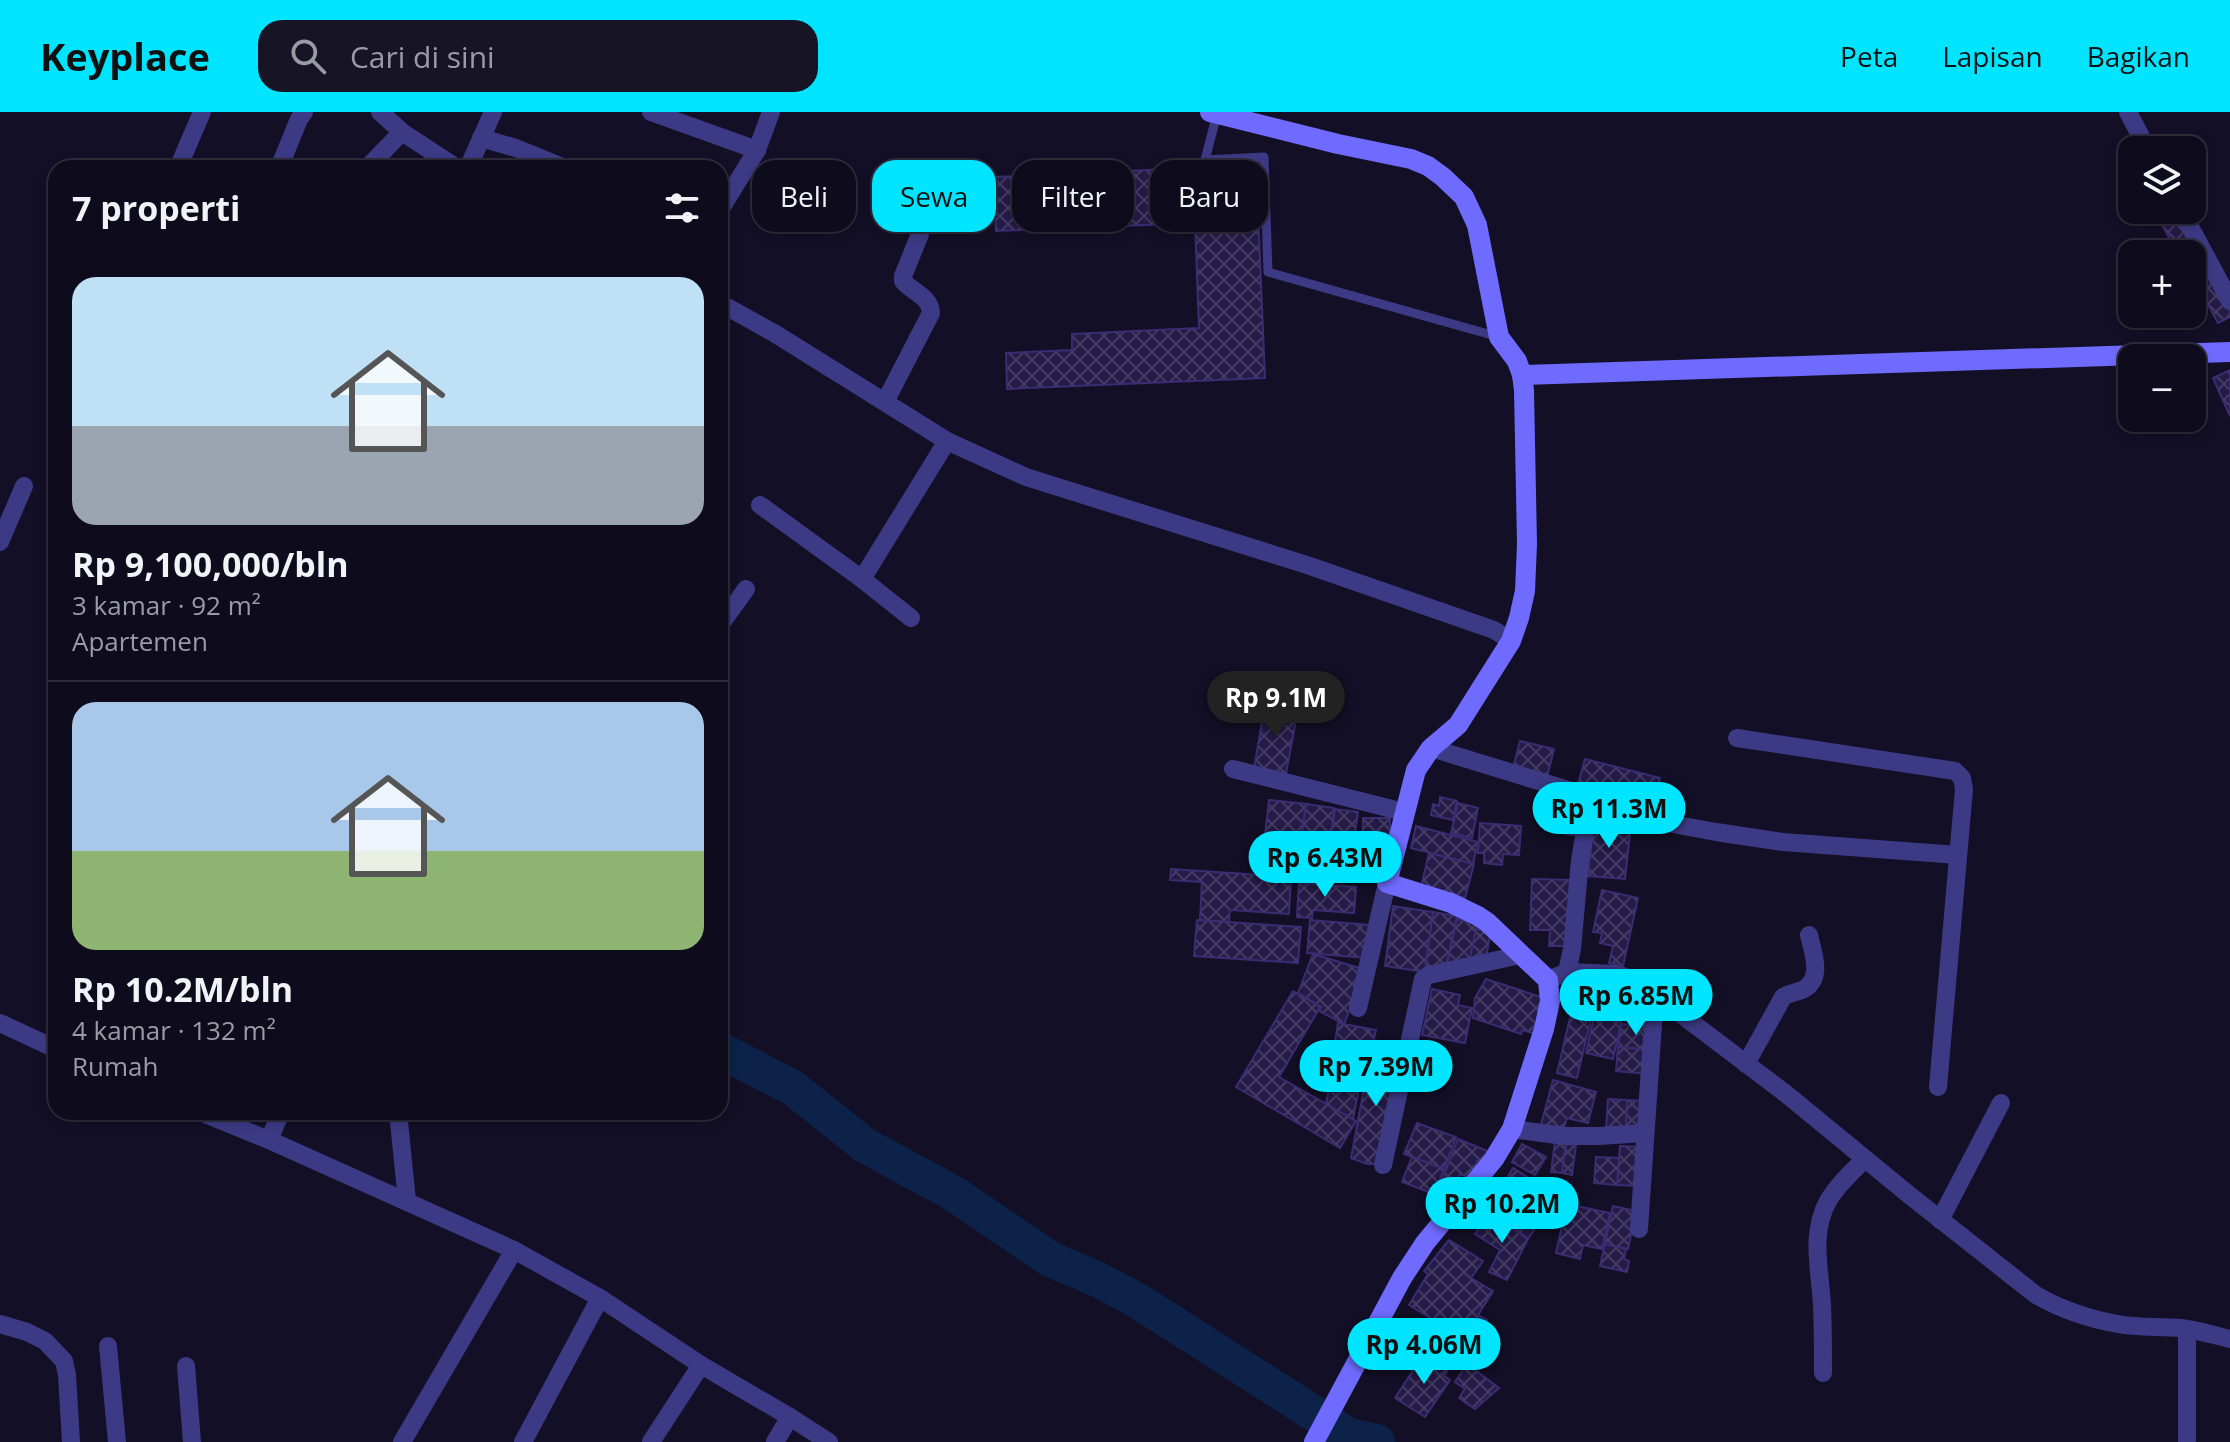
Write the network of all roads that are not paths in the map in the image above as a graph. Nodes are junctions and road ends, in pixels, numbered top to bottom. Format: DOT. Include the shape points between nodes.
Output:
graph roads {
  1 [pos="202,112"];
  2 [pos="304,112"];
  3 [pos="380,112"];
  4 [pos="493,112"];
  5 [pos="651,112"];
  6 [pos="771,112"];
  7 [pos="2128,112"];
  8 [pos="1214,113"];
  9 [pos="1273,120"];
  10 [pos="402,132"];
  11 [pos="2141,136"];
  12 [pos="481,138"];
  13 [pos="757,150"];
  14 [pos="181,160"];
  15 [pos="282,160"];
  16 [pos="375,160"];
  17 [pos="445,160"];
  18 [pos="471,160"];
  19 [pos="545,160"];
  20 [pos="728,197"];
  21 [pos="2189,224"];
  22 [pos="920,234"];
  23 [pos="2230,301"];
  24 [pos="728,307"];
  25 [pos="1499,337"];
  26 [pos="2230,352"];
  27 [pos="1522,375"];
  28 [pos="885,402"];
  29 [pos="947,441"];
  30 [pos="24,486"];
  31 [pos="760,505"];
  32 [pos="0,542"];
  33 [pos="862,579"];
  34 [pos="746,589"];
  35 [pos="728,614"];
  36 [pos="911,618"];
  37 [pos="1511,641"];
  38 [pos="1737,738"];
  39 [pos="1431,748"];
  40 [pos="1233,769"];
  41 [pos="1591,797"];
  42 [pos="1404,812"];
  43 [pos="1958,855"];
  44 [pos="1387,883"];
  45 [pos="1809,935"];
  46 [pos="1520,955"];
  47 [pos="1557,976"];
  48 [pos="1655,995"];
  49 [pos="1358,1008"];
  50 [pos="0,1023"];
  51 [pos="48,1045"];
  52 [pos="1746,1064"];
  53 [pos="1938,1087"];
  54 [pos="2001,1103"];
  55 [pos="220,1120"];
  56 [pos="278,1120"];
  57 [pos="399,1120"];
  58 [pos="1512,1129"];
  59 [pos="1645,1133"];
  60 [pos="269,1140"];
  61 [pos="1865,1159"];
  62 [pos="1383,1165"];
  63 [pos="407,1201"];
  64 [pos="1940,1220"];
  65 [pos="1639,1229"];
  66 [pos="514,1250"];
  67 [pos="600,1298"];
  68 [pos="0,1324"];
  69 [pos="2187,1329"];
  70 [pos="2230,1339"];
  71 [pos="108,1346"];
  72 [pos="701,1365"];
  73 [pos="186,1366"];
  74 [pos="1823,1373"];
  75 [pos="790,1417"];
  76 [pos="2187,1440"];
  77 [pos="1314,1441"];
  78 [pos="71,1442"];
  79 [pos="117,1442"];
  80 [pos="192,1442"];
  81 [pos="402,1442"];
  82 [pos="523,1442"];
  83 [pos="651,1442"];
  84 [pos="775,1442"];
  85 [pos="829,1442"];
  1 -- 14 [label="street"];
  2 -- 15 [label="street"];
  3 -- 10 [label="street"];
  4 -- 12 [label="street"];
  5 -- 13 [label="street"];
  6 -- 13 [label="street"];
  7 -- 11 [label="street"];
  8 -- 9 [label="street"];
  8 -- 25 [label="lane" via="1205,160 1264,157 1268,272"];
  9 -- 25 [label="street" via="1411,159 1454,187 1477,225"];
  10 -- 16 [label="street"];
  10 -- 17 [label="street"];
  12 -- 18 [label="street"];
  12 -- 19 [label="street"];
  13 -- 20 [label="street"];
  21 -- 23 [label="street"];
  22 -- 28 [label="street" via="903,281 927,300 931,313"];
  24 -- 28 [label="street"];
  25 -- 27 [label="street"];
  26 -- 27 [label="street"];
  27 -- 37 [label="street" via="1527,544 1525,591"];
  28 -- 29 [label="street"];
  29 -- 33 [label="street"];
  29 -- 37 [label="street" via="1026,477 1307,565 1494,630"];
  30 -- 32 [label="street"];
  31 -- 33 [label="street"];
  33 -- 36 [label="street"];
  34 -- 35 [label="street"];
  37 -- 39 [label="street" via="1458,725"];
  38 -- 43 [label="street" via="1955,771 1964,789"];
  39 -- 41 [label="street"];
  39 -- 42 [label="street" via="1416,770"];
  40 -- 42 [label="street"];
  41 -- 43 [label="street" via="1651,820 1746,837"];
  41 -- 47 [label="street" via="1572,949"];
  42 -- 44 [label="street"];
  43 -- 53 [label="street"];
  44 -- 46 [label="street" via="1466,910 1487,922"];
  44 -- 49 [label="street"];
  45 -- 52 [label="street" via="1816,965 1813,980 1783,997"];
  46 -- 47 [label="street"];
  46 -- 62 [label="street" via="1423,979"];
  47 -- 48 [label="street" via="1617,974"];
  47 -- 58 [label="street"];
  48 -- 52 [label="street"];
  48 -- 59 [label="street"];
  50 -- 51 [label="street"];
  52 -- 61 [label="street"];
  54 -- 64 [label="street"];
  55 -- 60 [label="street"];
  56 -- 60 [label="street"];
  57 -- 63 [label="street"];
  58 -- 59 [label="street" via="1565,1136"];
  58 -- 77 [label="street" via="1402,1278"];
  59 -- 65 [label="street"];
  60 -- 63 [label="street"];
  61 -- 64 [label="street"];
  61 -- 74 [label="street" via="1834,1191 1817,1230"];
  63 -- 66 [label="street"];
  64 -- 69 [label="street" via="2059,1307 2119,1324"];
  66 -- 67 [label="street"];
  66 -- 81 [label="street"];
  67 -- 72 [label="street"];
  67 -- 82 [label="street"];
  68 -- 78 [label="street" via="45,1341 64,1361"];
  69 -- 70 [label="street"];
  69 -- 76 [label="street"];
  71 -- 79 [label="street"];
  72 -- 75 [label="street"];
  72 -- 83 [label="street"];
  73 -- 80 [label="street"];
  75 -- 84 [label="street"];
  75 -- 85 [label="street"];
}
